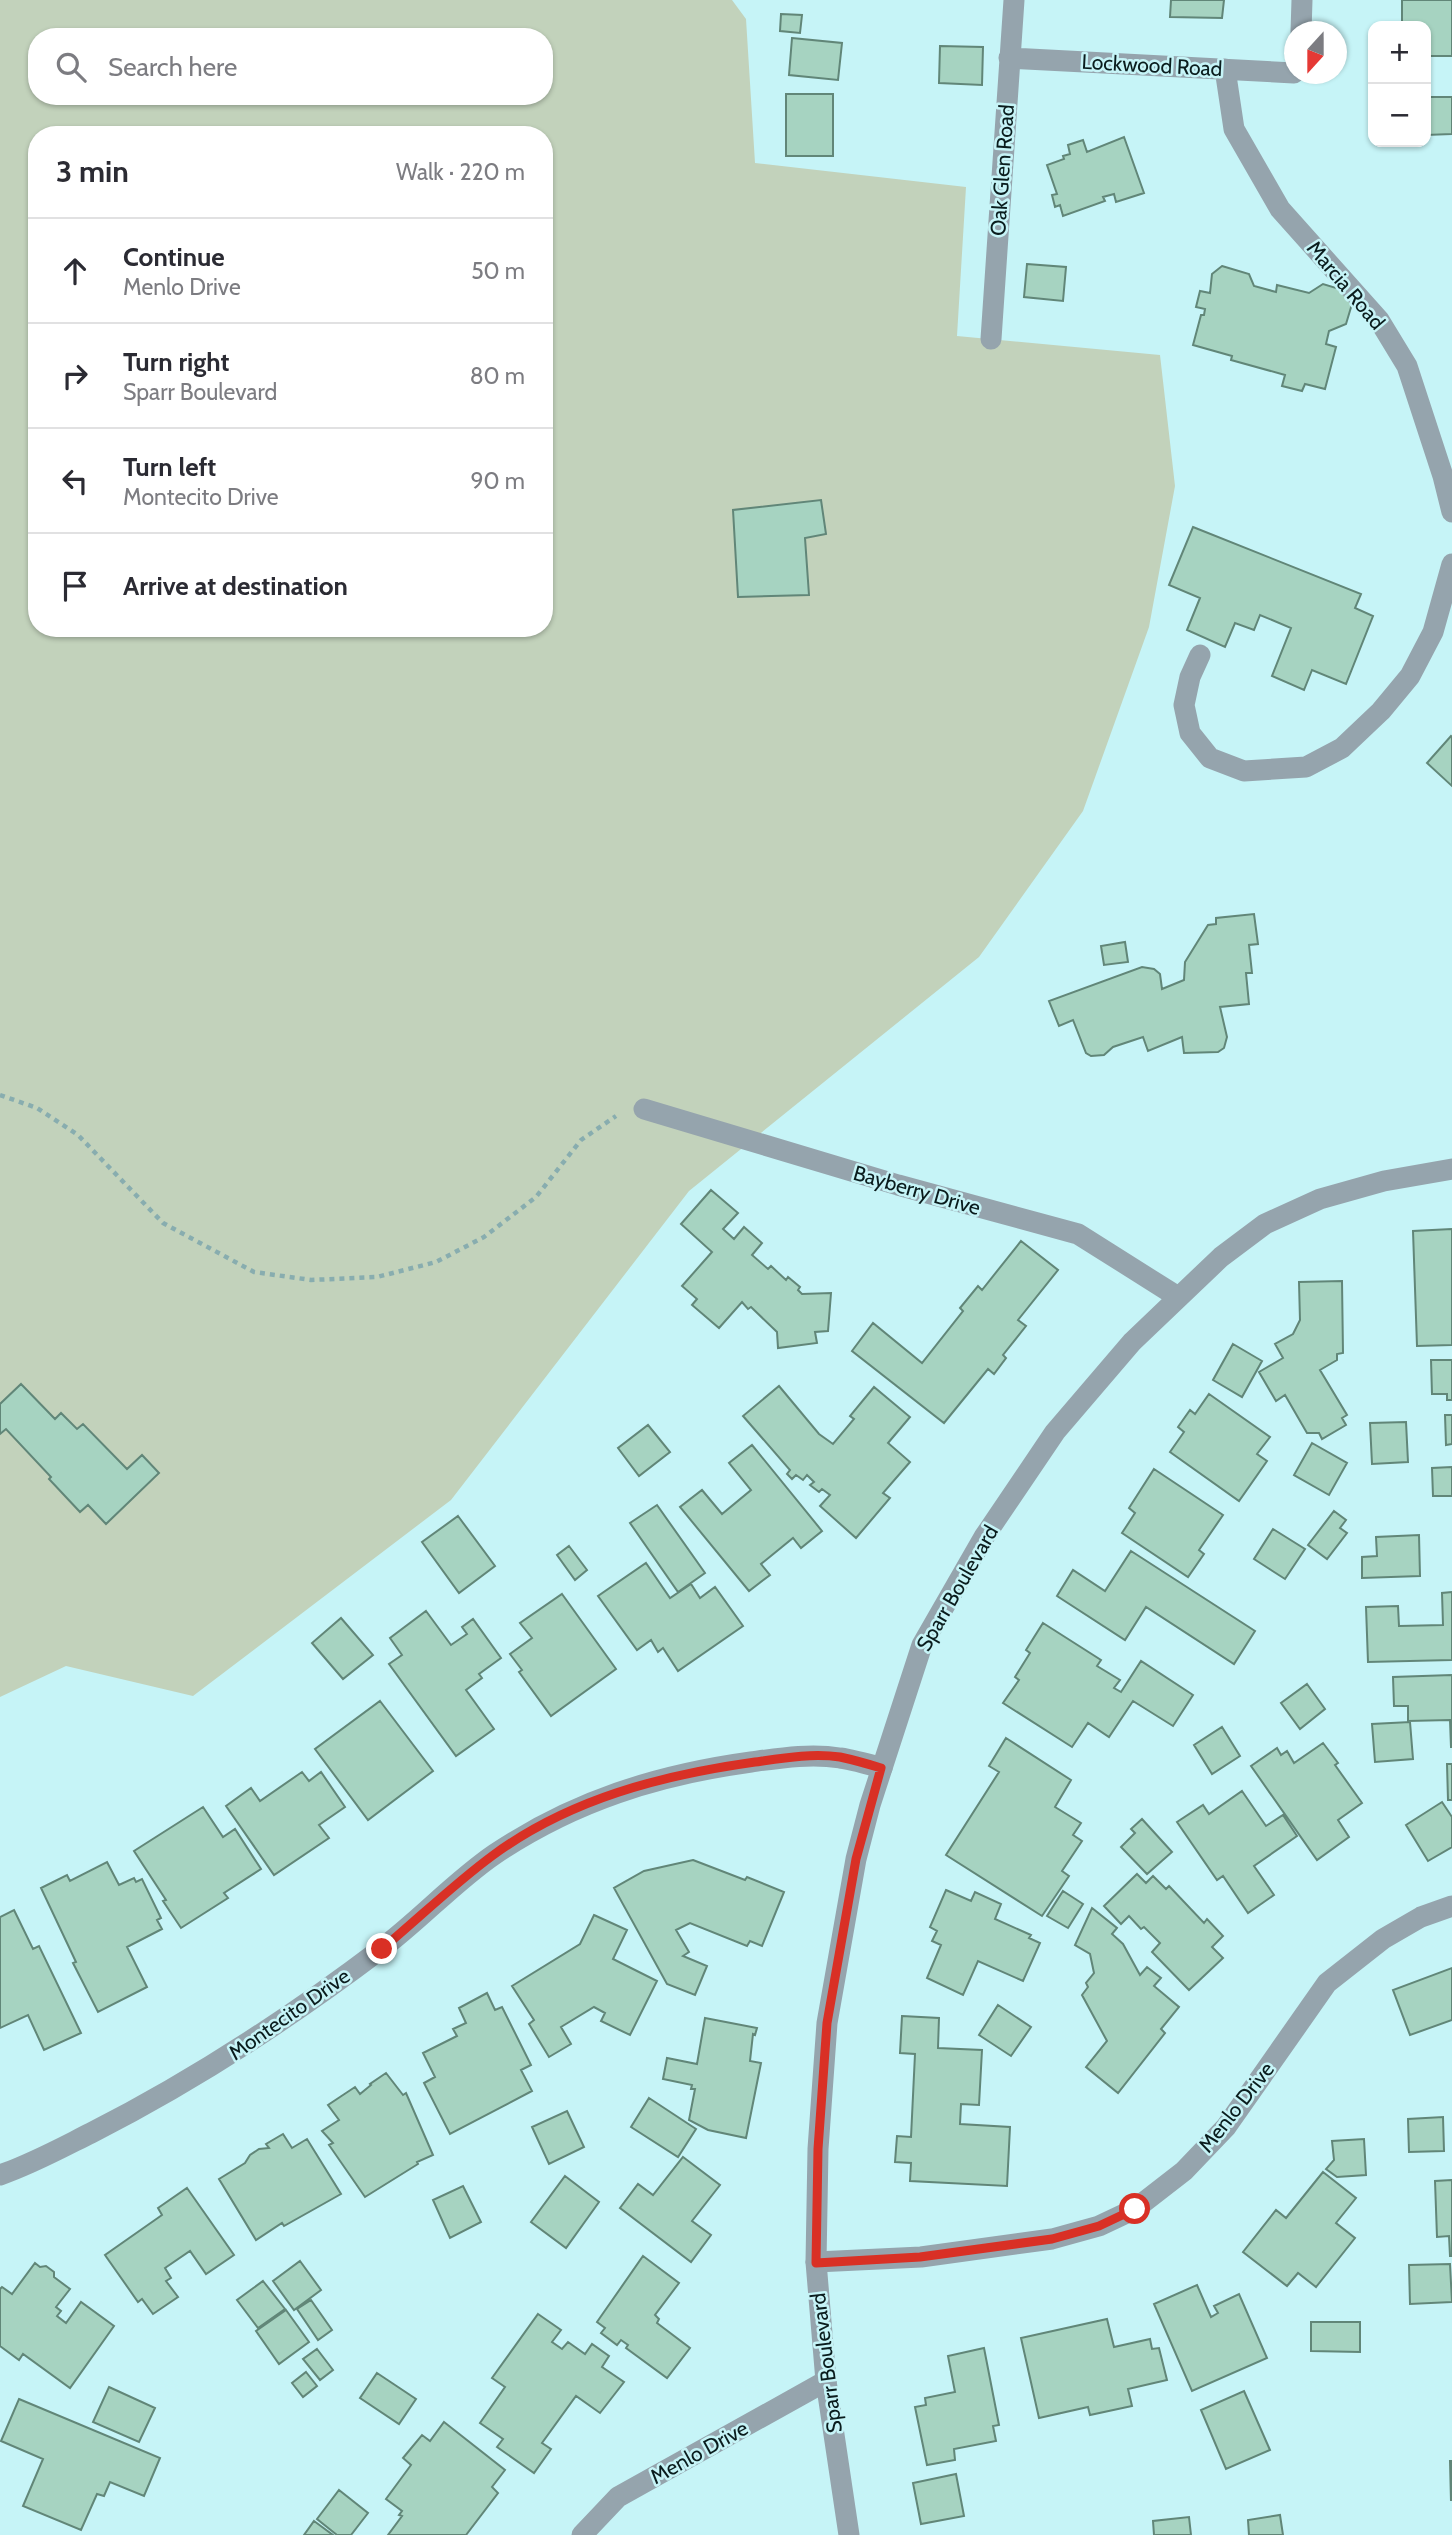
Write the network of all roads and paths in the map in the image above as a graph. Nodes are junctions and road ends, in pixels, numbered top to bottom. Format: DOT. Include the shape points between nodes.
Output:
graph roads {
  1 [pos="1014,0"];
  2 [pos="1302,0"];
  3 [pos="1301,21"];
  4 [pos="1009,58"];
  5 [pos="1225,69"];
  6 [pos="1284,72"];
  7 [pos="991,339"];
  8 [pos="1452,512"];
  9 [pos="1452,564"];
  10 [pos="1200,655"];
  11 [pos="0,1095"];
  12 [pos="644,1108"];
  13 [pos="1452,1169"];
  14 [pos="1178,1297"];
  15 [pos="881,1768"];
  16 [pos="1452,1906"];
  17 [pos="0,2175"];
  18 [pos="816,2263"];
  19 [pos="826,2381"];
  20 [pos="582,2535"];
  21 [pos="849,2535"];
  1 -- 4 [label="street, Oak Glen Road"];
  2 -- 3 [label="street"];
  4 -- 5 [label="street, Lockwood Road"];
  4 -- 7 [label="street, Oak Glen Road"];
  5 -- 6 [label="street, Lockwood Road"];
  5 -- 8 [label="street, Marcia Road" via="1234,129 1280,209 1380,320 1407,366"];
  9 -- 10 [label="street" via="1433,632 1410,676 1342,748 1306,767 1244,771 1210,758 1190,733 1184,705"];
  11 -- 12 [label="path" via="37,1108 78,1135 163,1223 254,1272 310,1280 377,1277 436,1262 484,1237 536,1197 581,1140 612,1117"];
  12 -- 14 [label="street, Bayberry Drive" via="1078,1234"];
  13 -- 14 [label="street, Sparr Boulevard" via="1384,1181 1293,1210 1242,1240"];
  14 -- 15 [label="street, Sparr Boulevard" via="1132,1342 1055,1432 984,1537 922,1645"];
  15 -- 17 [label="street, Montecito Drive" via="840,1757 799,1756 713,1768 601,1797 550,1820 493,1855 382,1949 233,2053 133,2112"];
  15 -- 18 [label="street, Sparr Boulevard" via="856,1859 827,2023"];
  16 -- 18 [label="street, Menlo Drive" via="1383,1939 1327,1983 1226,2127 1184,2171 1135,2209 1099,2226 1052,2239 920,2257"];
  18 -- 19 [label="street, Sparr Boulevard"];
  19 -- 20 [label="street, Menlo Drive" via="618,2497"];
  19 -- 21 [label="street, Sparr Boulevard"];
}
